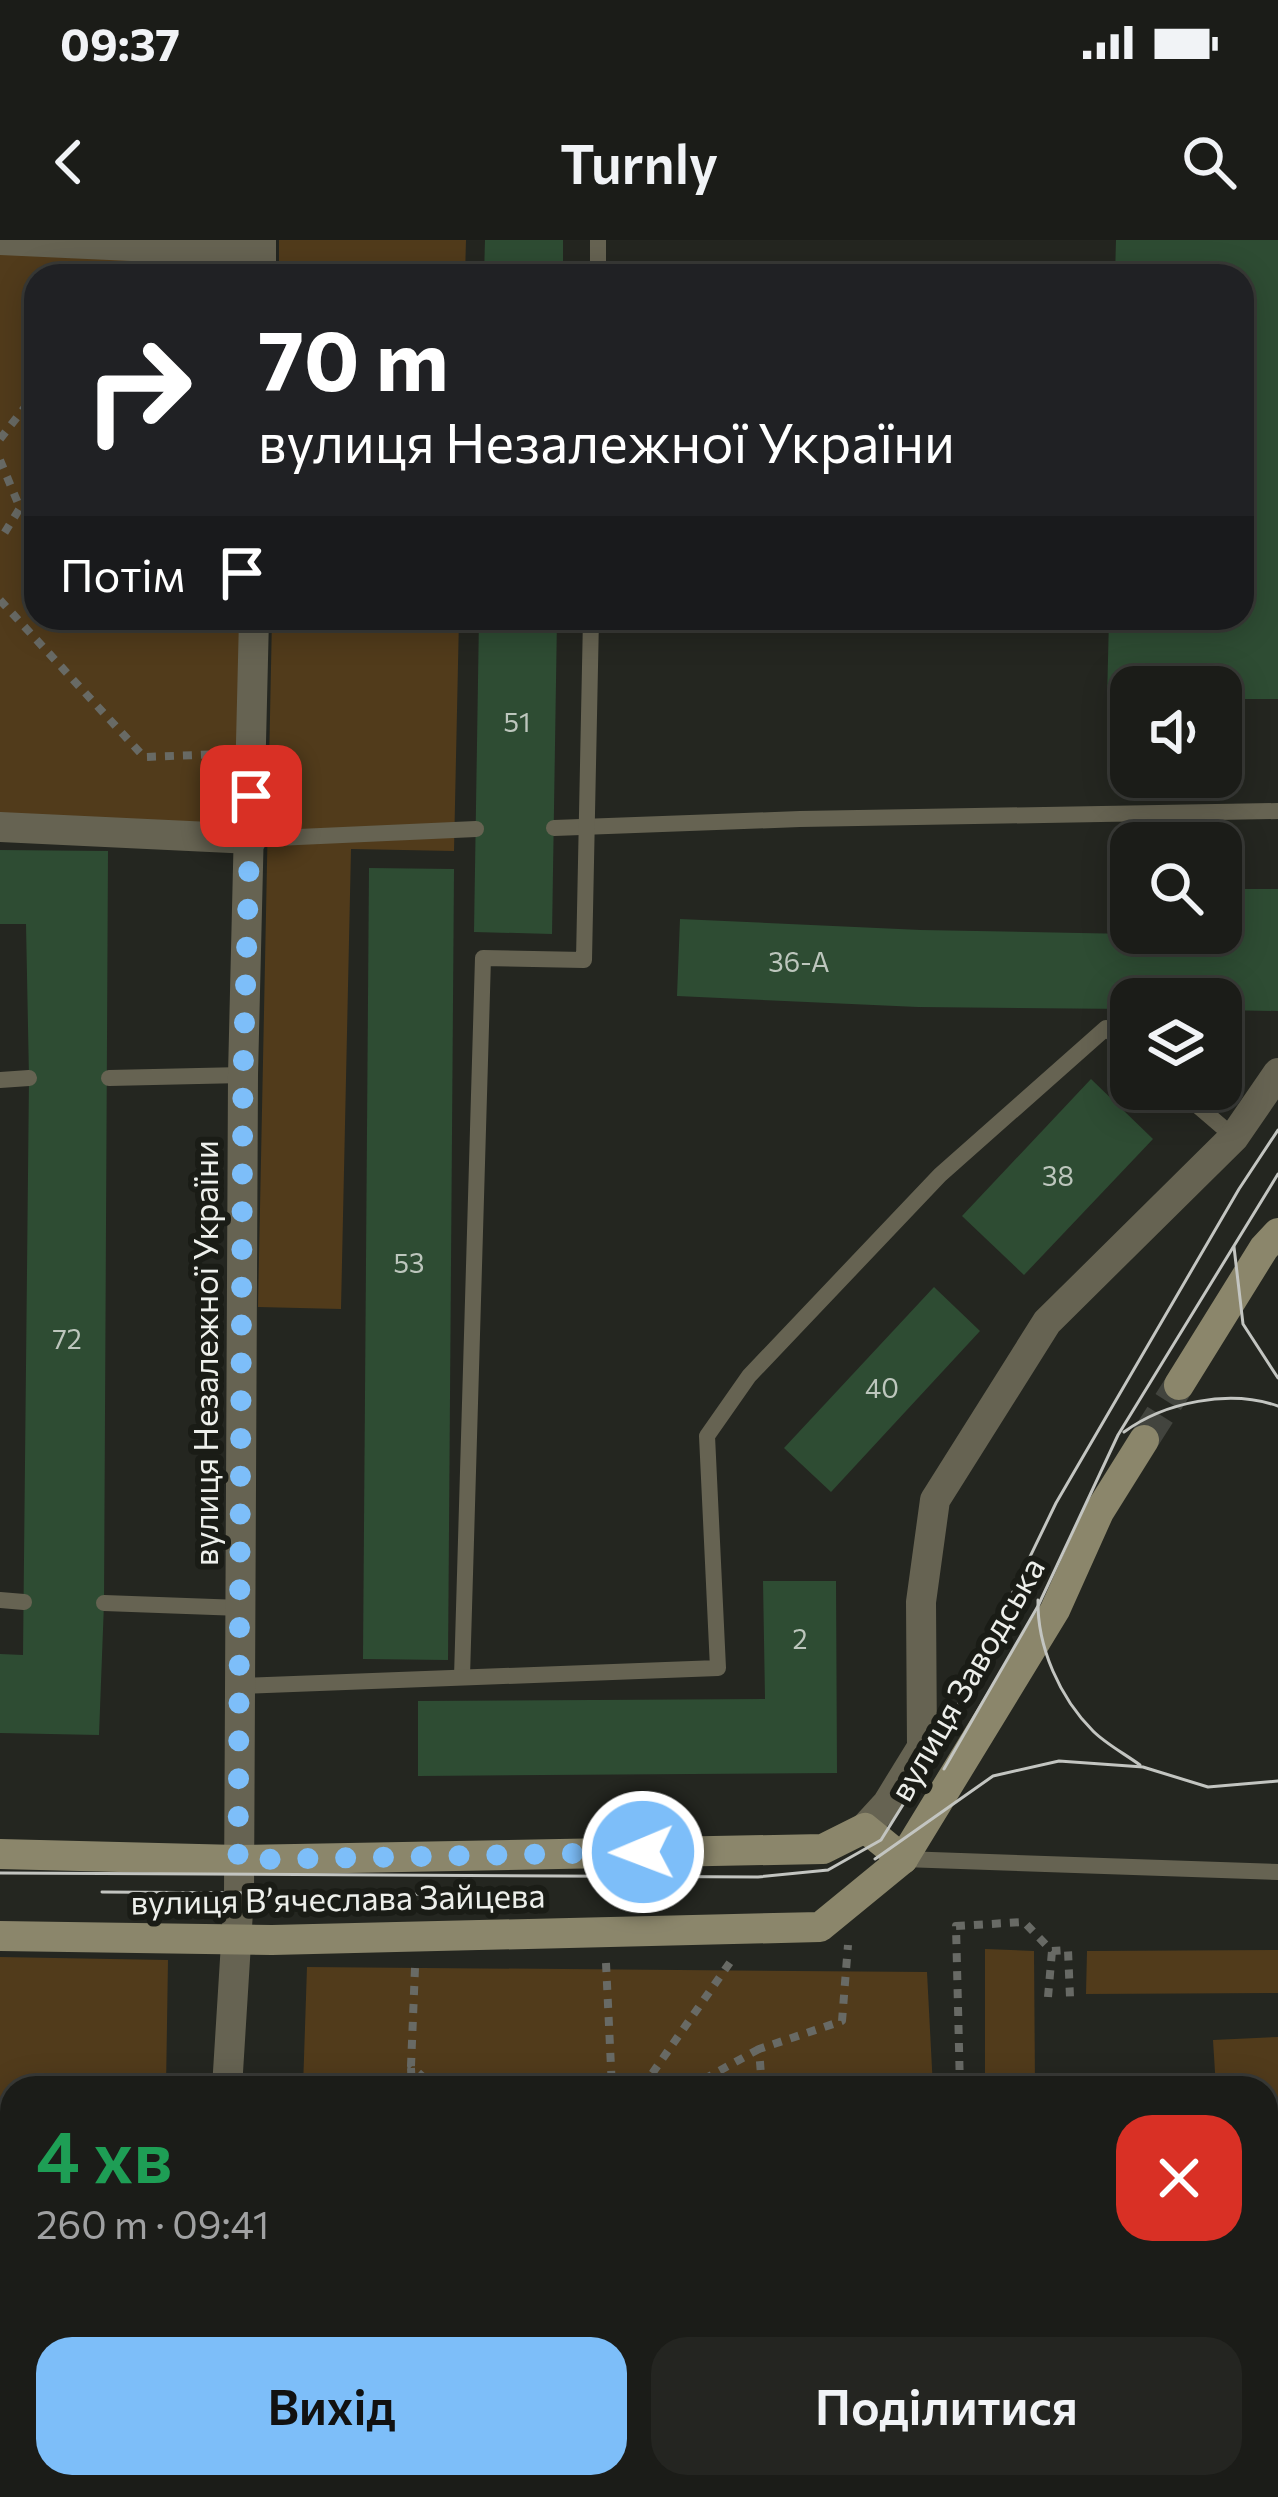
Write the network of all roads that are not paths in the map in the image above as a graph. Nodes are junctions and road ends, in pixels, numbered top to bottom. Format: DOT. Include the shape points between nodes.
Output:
graph roads {
  1 [pos="0,240"];
  2 [pos="261,256"];
  3 [pos="254,630"];
  4 [pos="591,630"];
  5 [pos="1278,812"];
  6 [pos="0,827"];
  7 [pos="586,827"];
  8 [pos="554,828"];
  9 [pos="476,829"];
  10 [pos="252,839"];
  11 [pos="1110,1031"];
  12 [pos="1278,1073"];
  13 [pos="243,1075"];
  14 [pos="29,1078"];
  15 [pos="109,1078"];
  16 [pos="0,1080"];
  17 [pos="1202,1110"];
  18 [pos="1234,1137"];
  19 [pos="1273,1243"];
  20 [pos="1179,1384"];
  21 [pos="1144,1440"];
  22 [pos="0,1600"];
  23 [pos="24,1602"];
  24 [pos="104,1603"];
  25 [pos="241,1608"];
  26 [pos="462,1677"];
  27 [pos="240,1686"];
  28 [pos="865,1828"];
  29 [pos="0,1854"];
  30 [pos="903,1859"];
  31 [pos="238,1860"];
  32 [pos="1278,1872"];
  33 [pos="820,1927"];
  34 [pos="0,1936"];
  35 [pos="234,1940"];
  36 [pos="228,2076"];
  1 -- 2 [label="street"];
  3 -- 10 [label="street, вулиця Незалежної України"];
  4 -- 7 [label="lane"];
  5 -- 7 [label="lane"];
  6 -- 10 [label="street"];
  7 -- 8 [label="lane"];
  7 -- 26 [label="lane" via="584,960 483,958"];
  9 -- 10 [label="lane"];
  10 -- 13 [label="street, вулиця Незалежної України"];
  11 -- 26 [label="lane" via="940,1175 748,1376 707,1436 718,1668"];
  12 -- 18 [label="street"];
  13 -- 15 [label="lane"];
  13 -- 25 [label="street, вулиця Незалежної України"];
  14 -- 16 [label="lane"];
  17 -- 18 [label="lane"];
  18 -- 28 [label="street" via="1046,1322 935,1500 921,1602 922,1747"];
  19 -- 20 [label="main road"];
  21 -- 30 [label="main road, вулиця Заводська" via="1099,1512 1054,1610"];
  22 -- 23 [label="lane"];
  24 -- 25 [label="lane"];
  25 -- 27 [label="street, вулиця Незалежної України"];
  26 -- 27 [label="lane"];
  27 -- 31 [label="street, вулиця Незалежної України"];
  28 -- 30 [label="main road"];
  28 -- 31 [label="main road, вулиця Вʼячеслава Зайцева" via="823,1849"];
  29 -- 31 [label="main road, вулиця Вʼячеслава Зайцева"];
  30 -- 32 [label="lane"];
  30 -- 33 [label="main road, вулиця Заводська"];
  31 -- 35 [label="street, вулиця Незалежної України"];
  33 -- 35 [label="main road, вулиця Вʼячеслава Зайцева"];
  34 -- 35 [label="main road, вулиця Вʼячеслава Зайцева"];
  35 -- 36 [label="street, вулиця Незалежної України"];
}
